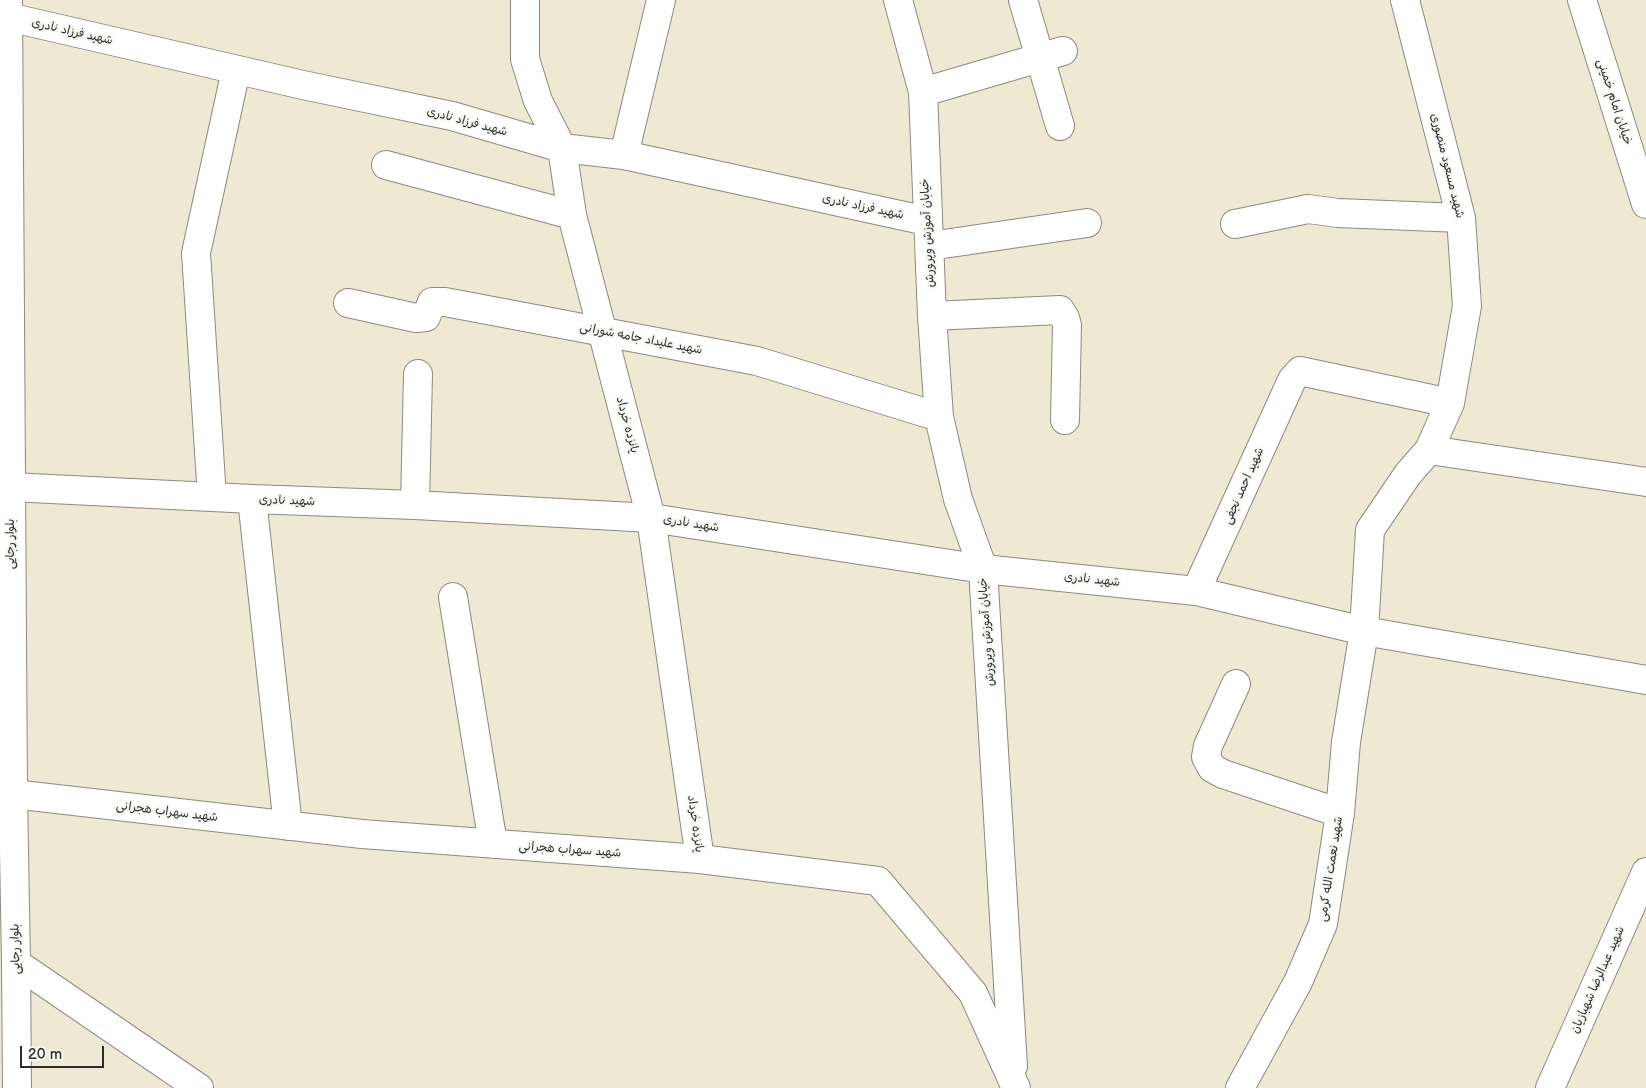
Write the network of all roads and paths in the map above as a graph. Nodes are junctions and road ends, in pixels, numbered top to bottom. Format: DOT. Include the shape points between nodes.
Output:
graph roads {
  1 [pos="524,0"];
  2 [pos="661,0"];
  3 [pos="898,0"];
  4 [pos="1023,0"];
  5 [pos="1405,0"];
  6 [pos="1582,0"];
  7 [pos="8,9"];
  8 [pos="1052,55"];
  9 [pos="236,70"];
  10 [pos="923,92"];
  11 [pos="1060,126"];
  12 [pos="562,148"];
  13 [pos="624,155"];
  14 [pos="386,165"];
  15 [pos="1646,204"];
  16 [pos="572,215"];
  17 [pos="1461,218"];
  18 [pos="1087,223"];
  19 [pos="1235,224"];
  20 [pos="928,233"];
  21 [pos="348,302"];
  22 [pos="932,316"];
  23 [pos="602,331"];
  24 [pos="418,374"];
  25 [pos="1450,403"];
  26 [pos="939,417"];
  27 [pos="1065,420"];
  28 [pos="1429,450"];
  29 [pos="1646,482"];
  30 [pos="11,487"];
  31 [pos="212,497"];
  32 [pos="252,499"];
  33 [pos="415,505"];
  34 [pos="651,518"];
  35 [pos="983,569"];
  36 [pos="1196,591"];
  37 [pos="452,597"];
  38 [pos="1364,631"];
  39 [pos="1646,680"];
  40 [pos="1236,684"];
  41 [pos="13,794"];
  42 [pos="1340,813"];
  43 [pos="288,826"];
  44 [pos="493,844"];
  45 [pos="700,859"];
  46 [pos="1646,872"];
  47 [pos="16,963"];
  48 [pos="1018,1086"];
  49 [pos="17,1088"];
  50 [pos="199,1088"];
  51 [pos="1240,1088"];
  52 [pos="1550,1088"];
  1 -- 12 [label="street, پانزده خرداد" via="526,59 538,101"];
  2 -- 13 [label="street"];
  3 -- 10 [label="street, خیابان آموزش وپرورش"];
  4 -- 8 [label="street"];
  5 -- 17 [label="street, شهید مسعود منصوری"];
  6 -- 15 [label="street, خیابان امام خمینی"];
  7 -- 9 [label="street, شهید فرزاد نادری"];
  7 -- 30 [label="street, بلوار رجایی"];
  8 -- 10 [label="street"];
  8 -- 11 [label="street"];
  9 -- 12 [label="street, شهید فرزاد نادری" via="452,116"];
  9 -- 31 [label="street" via="196,253"];
  10 -- 20 [label="street, خیابان آموزش وپرورش"];
  12 -- 13 [label="street, شهید فرزاد نادری"];
  12 -- 16 [label="street, پانزده خرداد"];
  13 -- 20 [label="street, شهید فرزاد نادری"];
  14 -- 16 [label="street"];
  16 -- 23 [label="street, پانزده خرداد"];
  17 -- 19 [label="street" via="1308,209"];
  17 -- 25 [label="street, شهید مسعود منصوری" via="1466,306"];
  18 -- 20 [label="street"];
  20 -- 22 [label="street, خیابان آموزش وپرورش"];
  21 -- 23 [label="street, شهید علیداد جامه شورانی" via="416,318 426,317 432,302 445,302"];
  22 -- 26 [label="street, خیابان آموزش وپرورش"];
  22 -- 27 [label="street" via="1060,310 1067,325"];
  23 -- 26 [label="street, شهید علیداد جامه شورانی" via="757,361"];
  23 -- 34 [label="street, پانزده خرداد"];
  24 -- 33 [label="street"];
  25 -- 28 [label="street, شهید مسعود منصوری"];
  25 -- 36 [label="street, شهید احمد نجفی" via="1300,371 1292,380"];
  26 -- 35 [label="street, خیابان آموزش وپرورش" via="958,499"];
  28 -- 29 [label="street"];
  28 -- 38 [label="street, شهید مسعود منصوری" via="1408,474 1370,530"];
  30 -- 31 [label="street, شهید نادری"];
  30 -- 41 [label="street, بلوار رجایی"];
  31 -- 32 [label="street, شهید نادری"];
  32 -- 33 [label="street, شهید نادری"];
  32 -- 43 [label="street"];
  33 -- 34 [label="street, شهید نادری"];
  34 -- 35 [label="street, شهید نادری"];
  34 -- 45 [label="street, پانزده خرداد"];
  35 -- 36 [label="street, شهید نادری"];
  35 -- 48 [label="street, خیابان آموزش وپرورش"];
  36 -- 38 [label="street, شهید نادری"];
  37 -- 44 [label="street"];
  38 -- 39 [label="street, شهید نادری"];
  38 -- 42 [label="street, شهید نعمت الله کرمی" via="1346,742"];
  40 -- 42 [label="street" via="1208,746 1206,757 1212,768"];
  41 -- 43 [label="street, شهید سهراب هجرانی"];
  41 -- 47 [label="street, بلوار رجایی"];
  42 -- 51 [label="street, شهید نعمت الله کرمی" via="1323,924 1298,982"];
  43 -- 44 [label="street, شهید سهراب هجرانی"];
  44 -- 45 [label="street, شهید سهراب هجرانی"];
  45 -- 48 [label="street, شهید سهراب هجرانی" via="878,881 973,993"];
  46 -- 52 [label="street, شهید عبدالرضا شهبازیان"];
  47 -- 49 [label="street, بلوار رجایی"];
  47 -- 50 [label="street"];
}
